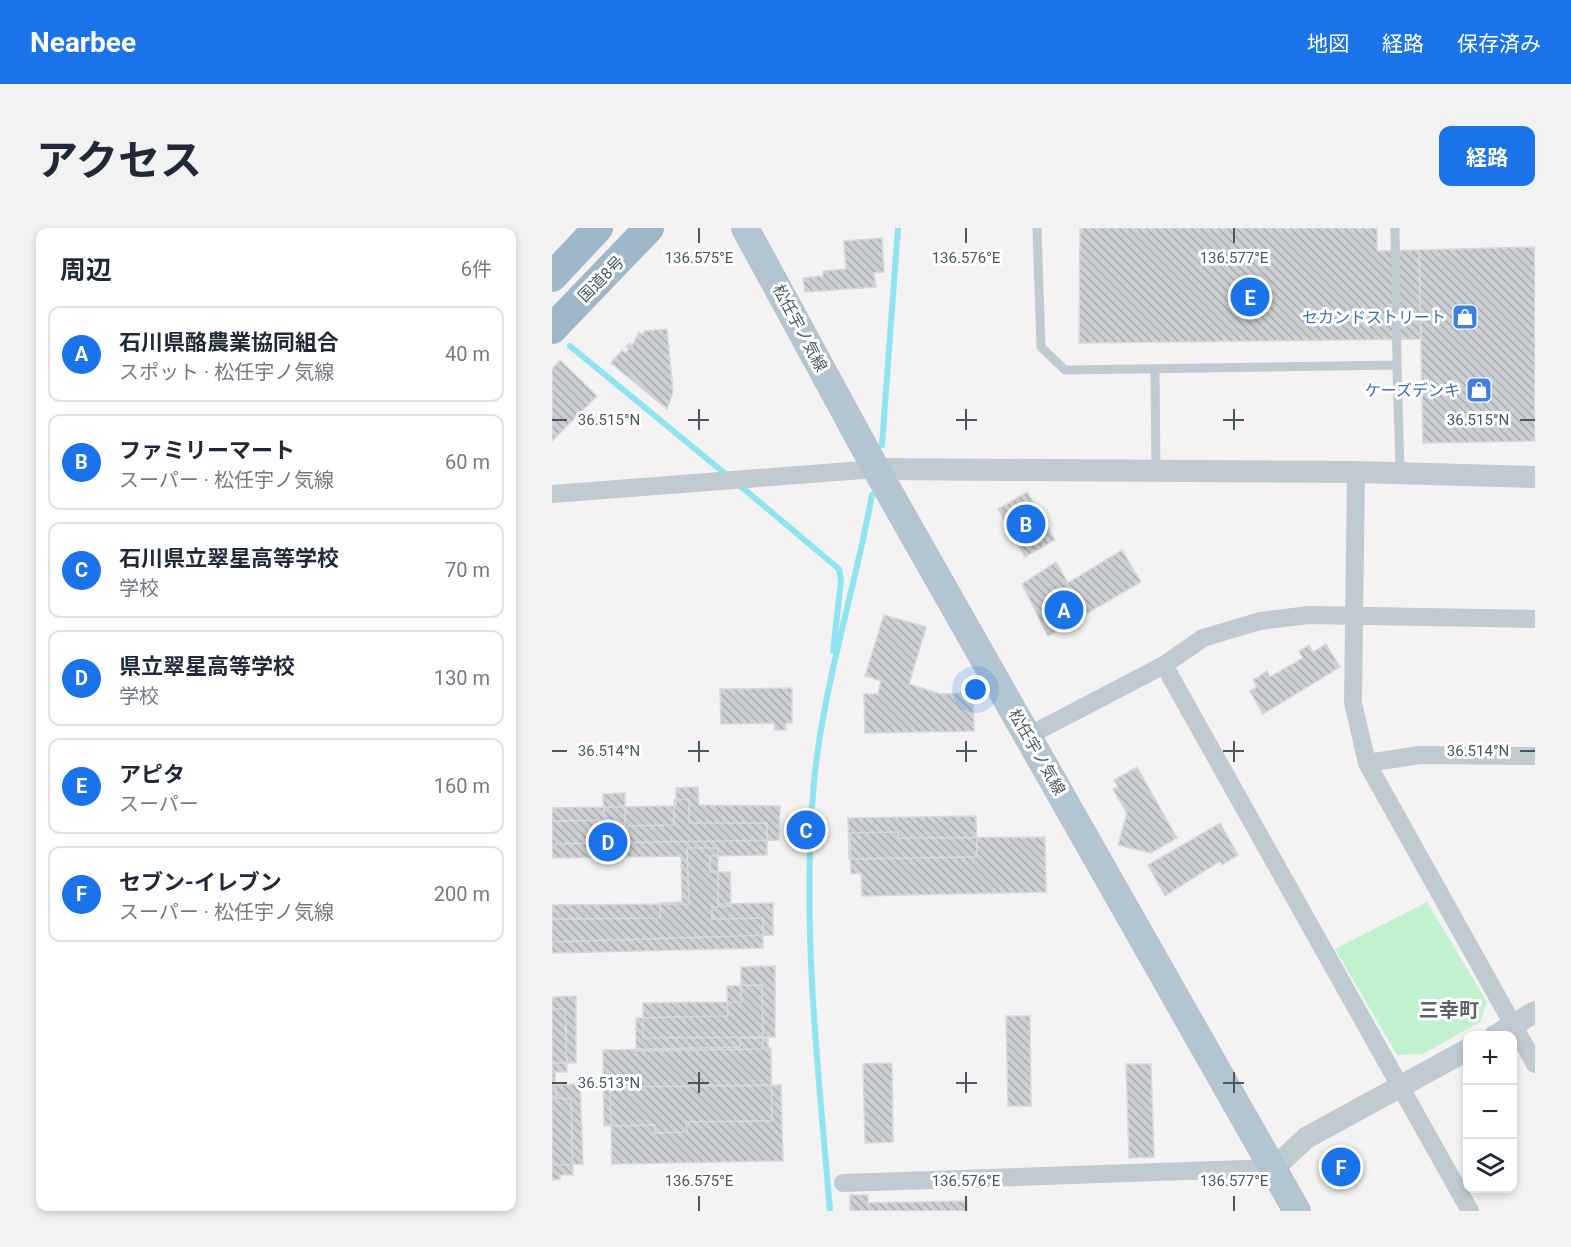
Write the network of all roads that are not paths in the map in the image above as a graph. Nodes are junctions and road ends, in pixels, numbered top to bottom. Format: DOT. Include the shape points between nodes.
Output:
graph roads {
  1 [pos="598,228"];
  2 [pos="650,228"];
  3 [pos="746,228"];
  4 [pos="1037,228"];
  5 [pos="1395,228"];
  6 [pos="552,277"];
  7 [pos="552,329"];
  8 [pos="1397,365"];
  9 [pos="1155,369"];
  10 [pos="876,469"];
  11 [pos="1156,471"];
  12 [pos="1356,472"];
  13 [pos="1400,474"];
  14 [pos="1535,477"];
  15 [pos="552,495"];
  16 [pos="1354,617"];
  17 [pos="1535,619"];
  18 [pos="1164,665"];
  19 [pos="1028,736"];
  20 [pos="1535,756"];
  21 [pos="1367,763"];
  22 [pos="1535,1012"];
  23 [pos="1504,1030"];
  24 [pos="1463,1052"];
  25 [pos="1535,1064"];
  26 [pos="1399,1088"];
  27 [pos="1274,1168"];
  28 [pos="843,1183"];
  29 [pos="1297,1211"];
  30 [pos="1470,1211"];
  1 -- 6 [label="highway"];
  2 -- 7 [label="highway, 国道8号"];
  3 -- 10 [label="main road, 松任宇ノ気線"];
  4 -- 9 [label="lane" via="1041,347 1065,370"];
  5 -- 8 [label="lane"];
  8 -- 9 [label="lane"];
  8 -- 13 [label="lane"];
  9 -- 11 [label="lane"];
  10 -- 11 [label="street"];
  10 -- 15 [label="street"];
  10 -- 19 [label="main road, 松任宇ノ気線"];
  11 -- 12 [label="street"];
  12 -- 13 [label="street"];
  12 -- 16 [label="street"];
  13 -- 14 [label="street"];
  16 -- 17 [label="street"];
  16 -- 18 [label="street" via="1309,615 1260,621 1203,638"];
  16 -- 21 [label="street" via="1353,704"];
  18 -- 19 [label="street"];
  18 -- 26 [label="street"];
  19 -- 27 [label="main road, 松任宇ノ気線"];
  20 -- 21 [label="street" via="1420,755"];
  21 -- 23 [label="street"];
  22 -- 23 [label="street"];
  23 -- 25 [label="street"];
  24 -- 26 [label="street"];
  26 -- 27 [label="street" via="1306,1138"];
  26 -- 30 [label="street"];
  27 -- 28 [label="street"];
  27 -- 29 [label="main road, 松任宇ノ気線"];
}
